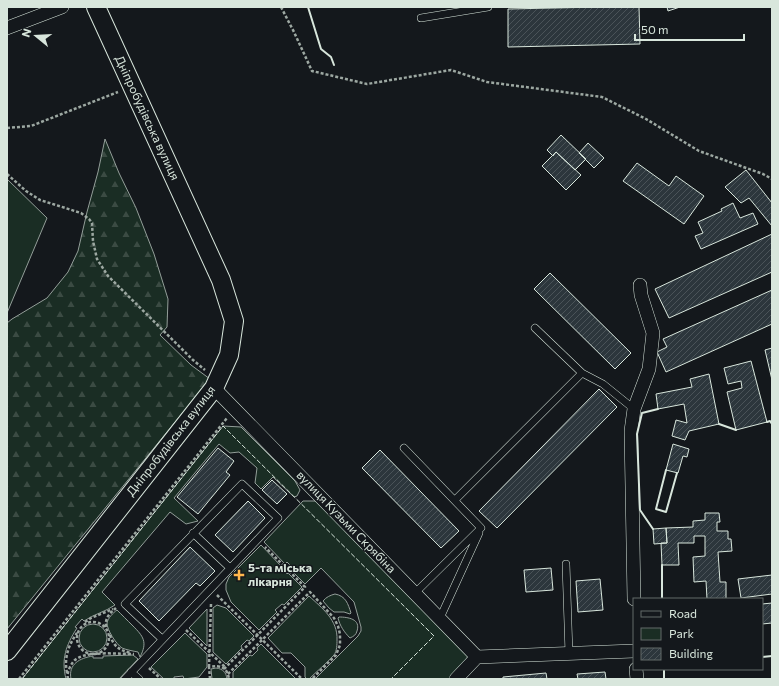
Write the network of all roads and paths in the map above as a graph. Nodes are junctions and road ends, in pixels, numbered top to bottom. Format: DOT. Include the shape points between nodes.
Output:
graph roads {
  1 [pos="62,7"];
  2 [pos="96,7"];
  3 [pos="281,7"];
  4 [pos="488,7"];
  5 [pos="421,18"];
  6 [pos="7,28"];
  7 [pos="132,87"];
  8 [pos="7,128"];
  9 [pos="7,174"];
  10 [pos="772,179"];
  11 [pos="640,284"];
  12 [pos="535,328"];
  13 [pos="193,360"];
  14 [pos="582,373"];
  15 [pos="214,388"];
  16 [pos="235,409"];
  17 [pos="634,409"];
  18 [pos="404,448"];
  19 [pos="455,500"];
  20 [pos="481,528"];
  21 [pos="194,534"];
  22 [pos="258,539"];
  23 [pos="566,564"];
  24 [pos="230,568"];
  25 [pos="305,587"];
  26 [pos="211,588"];
  27 [pos="310,592"];
  28 [pos="415,593"];
  29 [pos="634,598"];
  30 [pos="125,604"];
  31 [pos="116,608"];
  32 [pos="440,618"];
  33 [pos="178,623"];
  34 [pos="82,626"];
  35 [pos="78,631"];
  36 [pos="108,632"];
  37 [pos="257,635"];
  38 [pos="162,639"];
  39 [pos="262,640"];
  40 [pos="7,651"];
  41 [pos="633,652"];
  42 [pos="210,653"];
  43 [pos="92,654"];
  44 [pos="135,654"];
  45 [pos="569,654"];
  46 [pos="477,657"];
  47 [pos="142,661"];
  48 [pos="209,667"];
  49 [pos="225,668"];
  50 [pos="132,672"];
  51 [pos="228,674"];
  52 [pos="68,678"];
  53 [pos="19,679"];
  54 [pos="125,679"];
  55 [pos="139,679"];
  56 [pos="161,679"];
  57 [pos="209,679"];
  58 [pos="229,679"];
  59 [pos="302,679"];
  60 [pos="312,679"];
  61 [pos="456,679"];
  1 -- 6 [label="street"];
  2 -- 7 [label="street, Дніпробудівська вулиця"];
  3 -- 10 [label="path" via="312,71 367,84 451,70 487,82 602,97 646,119 699,151"];
  4 -- 5 [label="lane"];
  7 -- 8 [label="path" via="31,126"];
  7 -- 15 [label="street, Дніпробудівська вулиця" via="221,280 234,321 229,355"];
  9 -- 13 [label="path" via="40,200 81,213 89,219 92,223 97,259 108,276"];
  11 -- 17 [label="street" via="653,333 649,369"];
  12 -- 14 [label="lane"];
  14 -- 17 [label="lane" via="603,384"];
  14 -- 19 [label="lane"];
  15 -- 16 [label="street, вулиця Кузьми Скрябіна"];
  15 -- 40 [label="street, Дніпробудівська вулиця"];
  16 -- 28 [label="street, вулиця Кузьми Скрябіна"];
  16 -- 53 [label="path"];
  17 -- 29 [label="street" via="631,431"];
  18 -- 19 [label="lane"];
  19 -- 20 [label="lane"];
  20 -- 28 [label="lane"];
  20 -- 32 [label="lane"];
  21 -- 22 [label="lane" via="242,484 278,518"];
  21 -- 24 [label="lane"];
  21 -- 30 [label="lane"];
  22 -- 24 [label="lane"];
  22 -- 25 [label="path"];
  23 -- 45 [label="lane"];
  24 -- 26 [label="lane"];
  25 -- 27 [label="path"];
  25 -- 37 [label="path"];
  26 -- 33 [label="lane"];
  26 -- 37 [label="path"];
  26 -- 42 [label="path"];
  27 -- 39 [label="path"];
  27 -- 60 [label="path" via="334,618 340,634 340,645 336,655"];
  28 -- 32 [label="street, вулиця Кузьми Скрябіна"];
  30 -- 31 [label="path"];
  30 -- 38 [label="lane"];
  31 -- 34 [label="path" via="91,618"];
  31 -- 36 [label="path" via="106,619"];
  32 -- 46 [label="street, вулиця Кузьми Скрябіна"];
  33 -- 38 [label="lane"];
  33 -- 42 [label="path"];
  34 -- 35 [label="path"];
  34 -- 36 [label="path" via="94,621 105,626"];
  35 -- 43 [label="path" via="81,649"];
  35 -- 52 [label="path" via="67,653"];
  36 -- 43 [label="path" via="108,644 104,650"];
  36 -- 44 [label="path" via="116,647"];
  37 -- 39 [label="path"];
  37 -- 49 [label="path"];
  38 -- 47 [label="lane"];
  39 -- 51 [label="path"];
  39 -- 59 [label="path"];
  41 -- 45 [label="street"];
  42 -- 48 [label="path"];
  42 -- 49 [label="path"];
  43 -- 44 [label="path"];
  43 -- 52 [label="path" via="84,655 72,663 68,670"];
  44 -- 47 [label="path"];
  45 -- 46 [label="street"];
  46 -- 61 [label="street"];
  47 -- 50 [label="lane"];
  47 -- 56 [label="path"];
  48 -- 49 [label="path"];
  48 -- 57 [label="path"];
  49 -- 51 [label="path"];
  50 -- 54 [label="lane"];
  50 -- 55 [label="lane"];
  51 -- 58 [label="path"];
}
